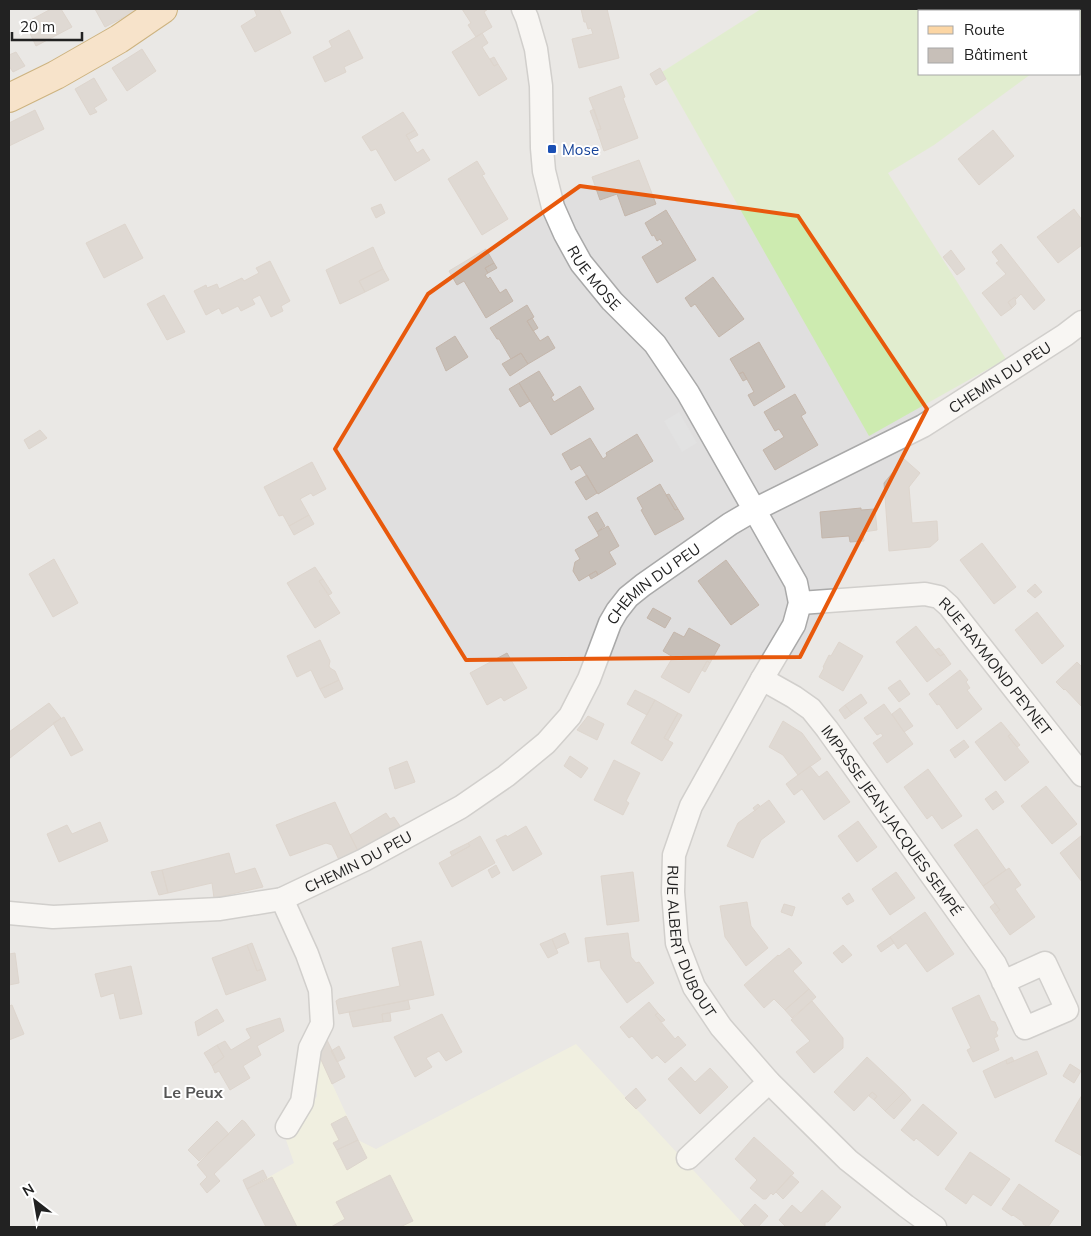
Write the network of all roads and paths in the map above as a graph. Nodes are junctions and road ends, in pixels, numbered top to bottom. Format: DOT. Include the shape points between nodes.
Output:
graph roads {
  1 [pos="163,9"];
  2 [pos="523,9"];
  3 [pos="9,98"];
  4 [pos="1082,322"];
  5 [pos="754,510"];
  6 [pos="800,603"];
  7 [pos="762,678"];
  8 [pos="1082,775"];
  9 [pos="282,899"];
  10 [pos="9,913"];
  11 [pos="1004,982"];
  12 [pos="769,1082"];
  13 [pos="287,1127"];
  14 [pos="688,1158"];
  15 [pos="935,1227"];
  1 -- 3 [label="main road" via="119,39"];
  2 -- 5 [label="street, RUE MOSE" via="536,49 540,77 544,171 553,207 565,234 581,263 612,301 655,344 682,384"];
  4 -- 5 [label="street, CHEMIN DU PEU" via="923,426"];
  5 -- 6 [label="street" via="796,583"];
  5 -- 9 [label="street, CHEMIN DU PEU" via="628,597 610,623 589,679 570,716 546,743 506,776 461,807 364,860"];
  6 -- 7 [label="street, RUE ALBERT DUBOUT" via="794,625"];
  6 -- 8 [label="street, RUE RAYMOND PEYNET" via="925,594 939,597"];
  7 -- 11 [label="street, IMPASSE JEAN-JACQUES SEMPÉ" via="811,709 822,722 995,964"];
  7 -- 12 [label="street, RUE ALBERT DUBOUT" via="691,806 674,855 673,892 677,943 694,987 721,1027"];
  9 -- 10 [label="street, CHEMIN DU PEU" via="220,909 53,918"];
  9 -- 13 [label="street" via="308,954 320,990 322,1024 310,1048 302,1102"];
  12 -- 14 [label="street"];
  12 -- 15 [label="street, RUE ALBERT DUBOUT" via="848,1160"];
}
